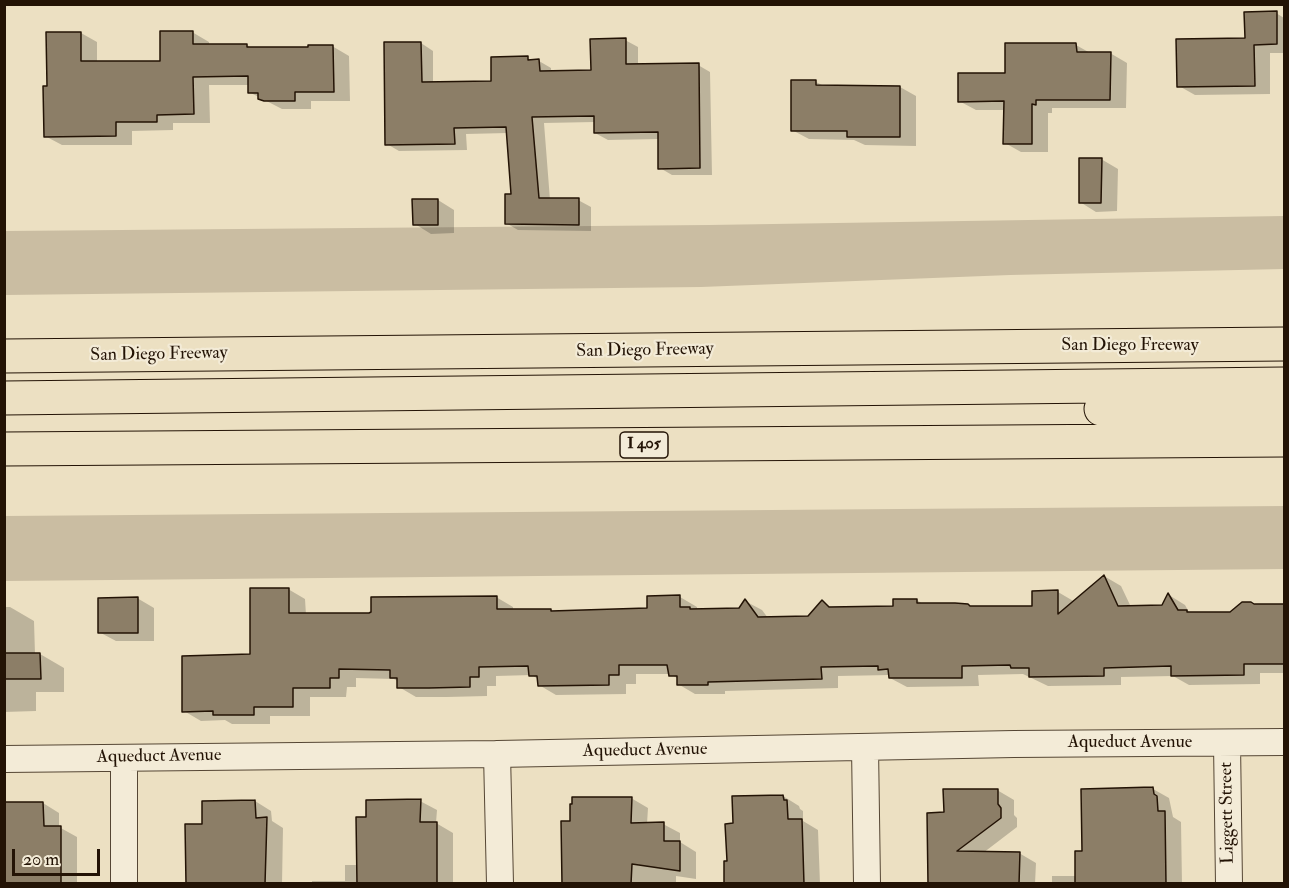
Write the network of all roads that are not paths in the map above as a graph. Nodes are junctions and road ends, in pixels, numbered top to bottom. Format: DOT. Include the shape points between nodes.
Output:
graph roads {
  1 [pos="1284,344"];
  2 [pos="4,356"];
  3 [pos="1284,384"];
  4 [pos="4,398"];
  5 [pos="1284,409"];
  6 [pos="4,419"];
  7 [pos="1284,440"];
  8 [pos="4,449"];
  9 [pos="1284,742"];
  10 [pos="1227,743"];
  11 [pos="865,747"];
  12 [pos="497,754"];
  13 [pos="124,758"];
  14 [pos="4,759"];
  15 [pos="124,884"];
  16 [pos="500,884"];
  17 [pos="867,884"];
  18 [pos="1229,884"];
  1 -- 2 [label="highway, San Diego Freeway"];
  3 -- 4 [label="highway"];
  5 -- 6 [label="highway" via="1005,408"];
  7 -- 8 [label="highway, I 405"];
  9 -- 10 [label="street, Aqueduct Avenue"];
  10 -- 11 [label="street, Aqueduct Avenue"];
  10 -- 18 [label="street, Liggett Street"];
  11 -- 12 [label="street, Aqueduct Avenue"];
  11 -- 17 [label="street"];
  12 -- 13 [label="street, Aqueduct Avenue"];
  12 -- 16 [label="street"];
  13 -- 14 [label="street, Aqueduct Avenue"];
  13 -- 15 [label="street"];
}
